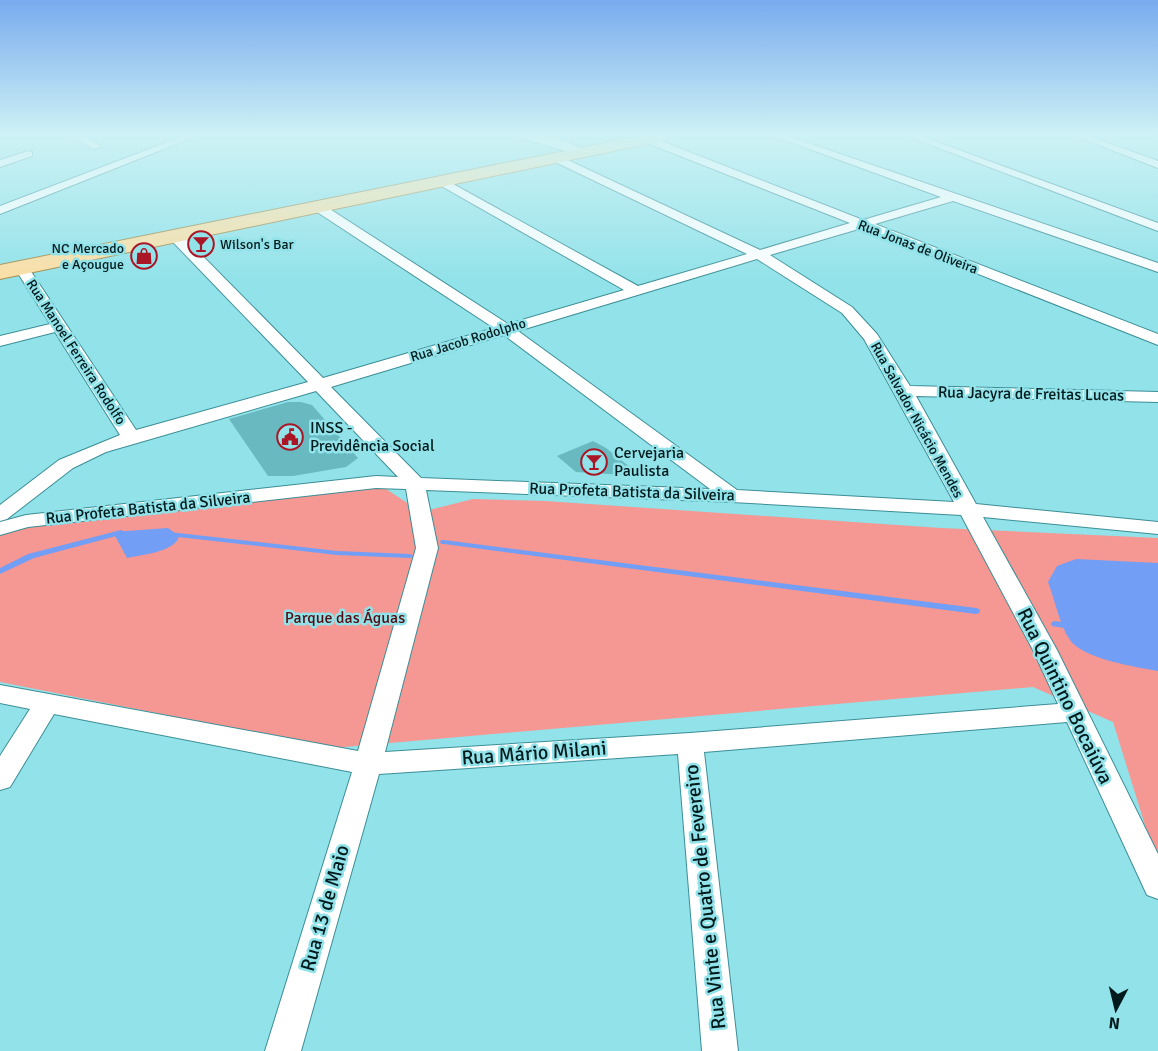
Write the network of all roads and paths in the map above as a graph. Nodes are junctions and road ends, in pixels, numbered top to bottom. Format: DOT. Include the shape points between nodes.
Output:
graph roads {
  1 [pos="67,184"];
  2 [pos="430,184"];
  3 [pos="444,184"];
  4 [pos="609,184"];
  5 [pos="762,184"];
  6 [pos="916,184"];
  7 [pos="1041,184"];
  8 [pos="953,197"];
  9 [pos="318,207"];
  10 [pos="0,210"];
  11 [pos="860,224"];
  12 [pos="1158,228"];
  13 [pos="174,236"];
  14 [pos="758,254"];
  15 [pos="21,267"];
  16 [pos="1158,268"];
  17 [pos="0,272"];
  18 [pos="635,290"];
  19 [pos="60,326"];
  20 [pos="506,329"];
  21 [pos="1158,340"];
  22 [pos="0,341"];
  23 [pos="318,385"];
  24 [pos="904,391"];
  25 [pos="1158,397"];
  26 [pos="131,437"];
  27 [pos="415,483"];
  28 [pos="732,496"];
  29 [pos="967,509"];
  30 [pos="0,515"];
  31 [pos="1158,528"];
  32 [pos="0,529"];
  33 [pos="0,694"];
  34 [pos="47,703"];
  35 [pos="1074,712"];
  36 [pos="690,743"];
  37 [pos="368,764"];
  38 [pos="0,779"];
  39 [pos="1158,885"];
  40 [pos="283,1051"];
  41 [pos="720,1051"];
  1 -- 10 [label="street"];
  2 -- 9 [label="main road"];
  3 -- 18 [label="street"];
  4 -- 14 [label="street, Rua Salvador Nicácio Mendes"];
  5 -- 11 [label="street, Rua Jonas de Oliveira"];
  6 -- 8 [label="street"];
  7 -- 12 [label="street"];
  8 -- 11 [label="street, Rua Jacob Rodolpho"];
  8 -- 16 [label="street"];
  9 -- 13 [label="main road"];
  9 -- 20 [label="street"];
  11 -- 14 [label="street, Rua Jacob Rodolpho"];
  11 -- 21 [label="street, Rua Jonas de Oliveira"];
  13 -- 15 [label="main road"];
  13 -- 23 [label="street"];
  14 -- 18 [label="street, Rua Jacob Rodolpho"];
  14 -- 24 [label="street, Rua Salvador Nicácio Mendes" via="847,310 871,337"];
  15 -- 17 [label="main road"];
  15 -- 19 [label="street, Rua Manoel Ferreira Rodolfo"];
  18 -- 20 [label="street, Rua Jacob Rodolpho"];
  19 -- 22 [label="street"];
  19 -- 26 [label="street, Rua Manoel Ferreira Rodolfo"];
  20 -- 23 [label="street, Rua Jacob Rodolpho"];
  20 -- 28 [label="street"];
  23 -- 26 [label="street, Rua Jacob Rodolpho"];
  23 -- 27 [label="street"];
  24 -- 25 [label="street, Rua Jacyra de Freitas Lucas"];
  24 -- 29 [label="street, Rua Salvador Nicácio Mendes"];
  26 -- 30 [label="street, Rua Jacob Rodolpho" via="66,464"];
  27 -- 28 [label="street, Rua Profeta Batista da Silveira"];
  27 -- 32 [label="street, Rua Profeta Batista da Silveira" via="376,482 26,521"];
  27 -- 37 [label="street, Rua 13 de Maio" via="427,548"];
  28 -- 29 [label="street, Rua Profeta Batista da Silveira"];
  29 -- 31 [label="street, Rua Profeta Batista da Silveira"];
  29 -- 35 [label="street, Rua Quintino Bocaiúva" via="1045,650"];
  33 -- 34 [label="street, Rua Mário Milani"];
  34 -- 37 [label="street, Rua Mário Milani"];
  34 -- 38 [label="street"];
  35 -- 36 [label="street, Rua Mário Milani"];
  35 -- 39 [label="street, Rua Quintino Bocaiúva"];
  36 -- 37 [label="street, Rua Mário Milani"];
  36 -- 41 [label="street, Rua Vinte e Quatro de Fevereiro"];
  37 -- 40 [label="street, Rua 13 de Maio"];
}
